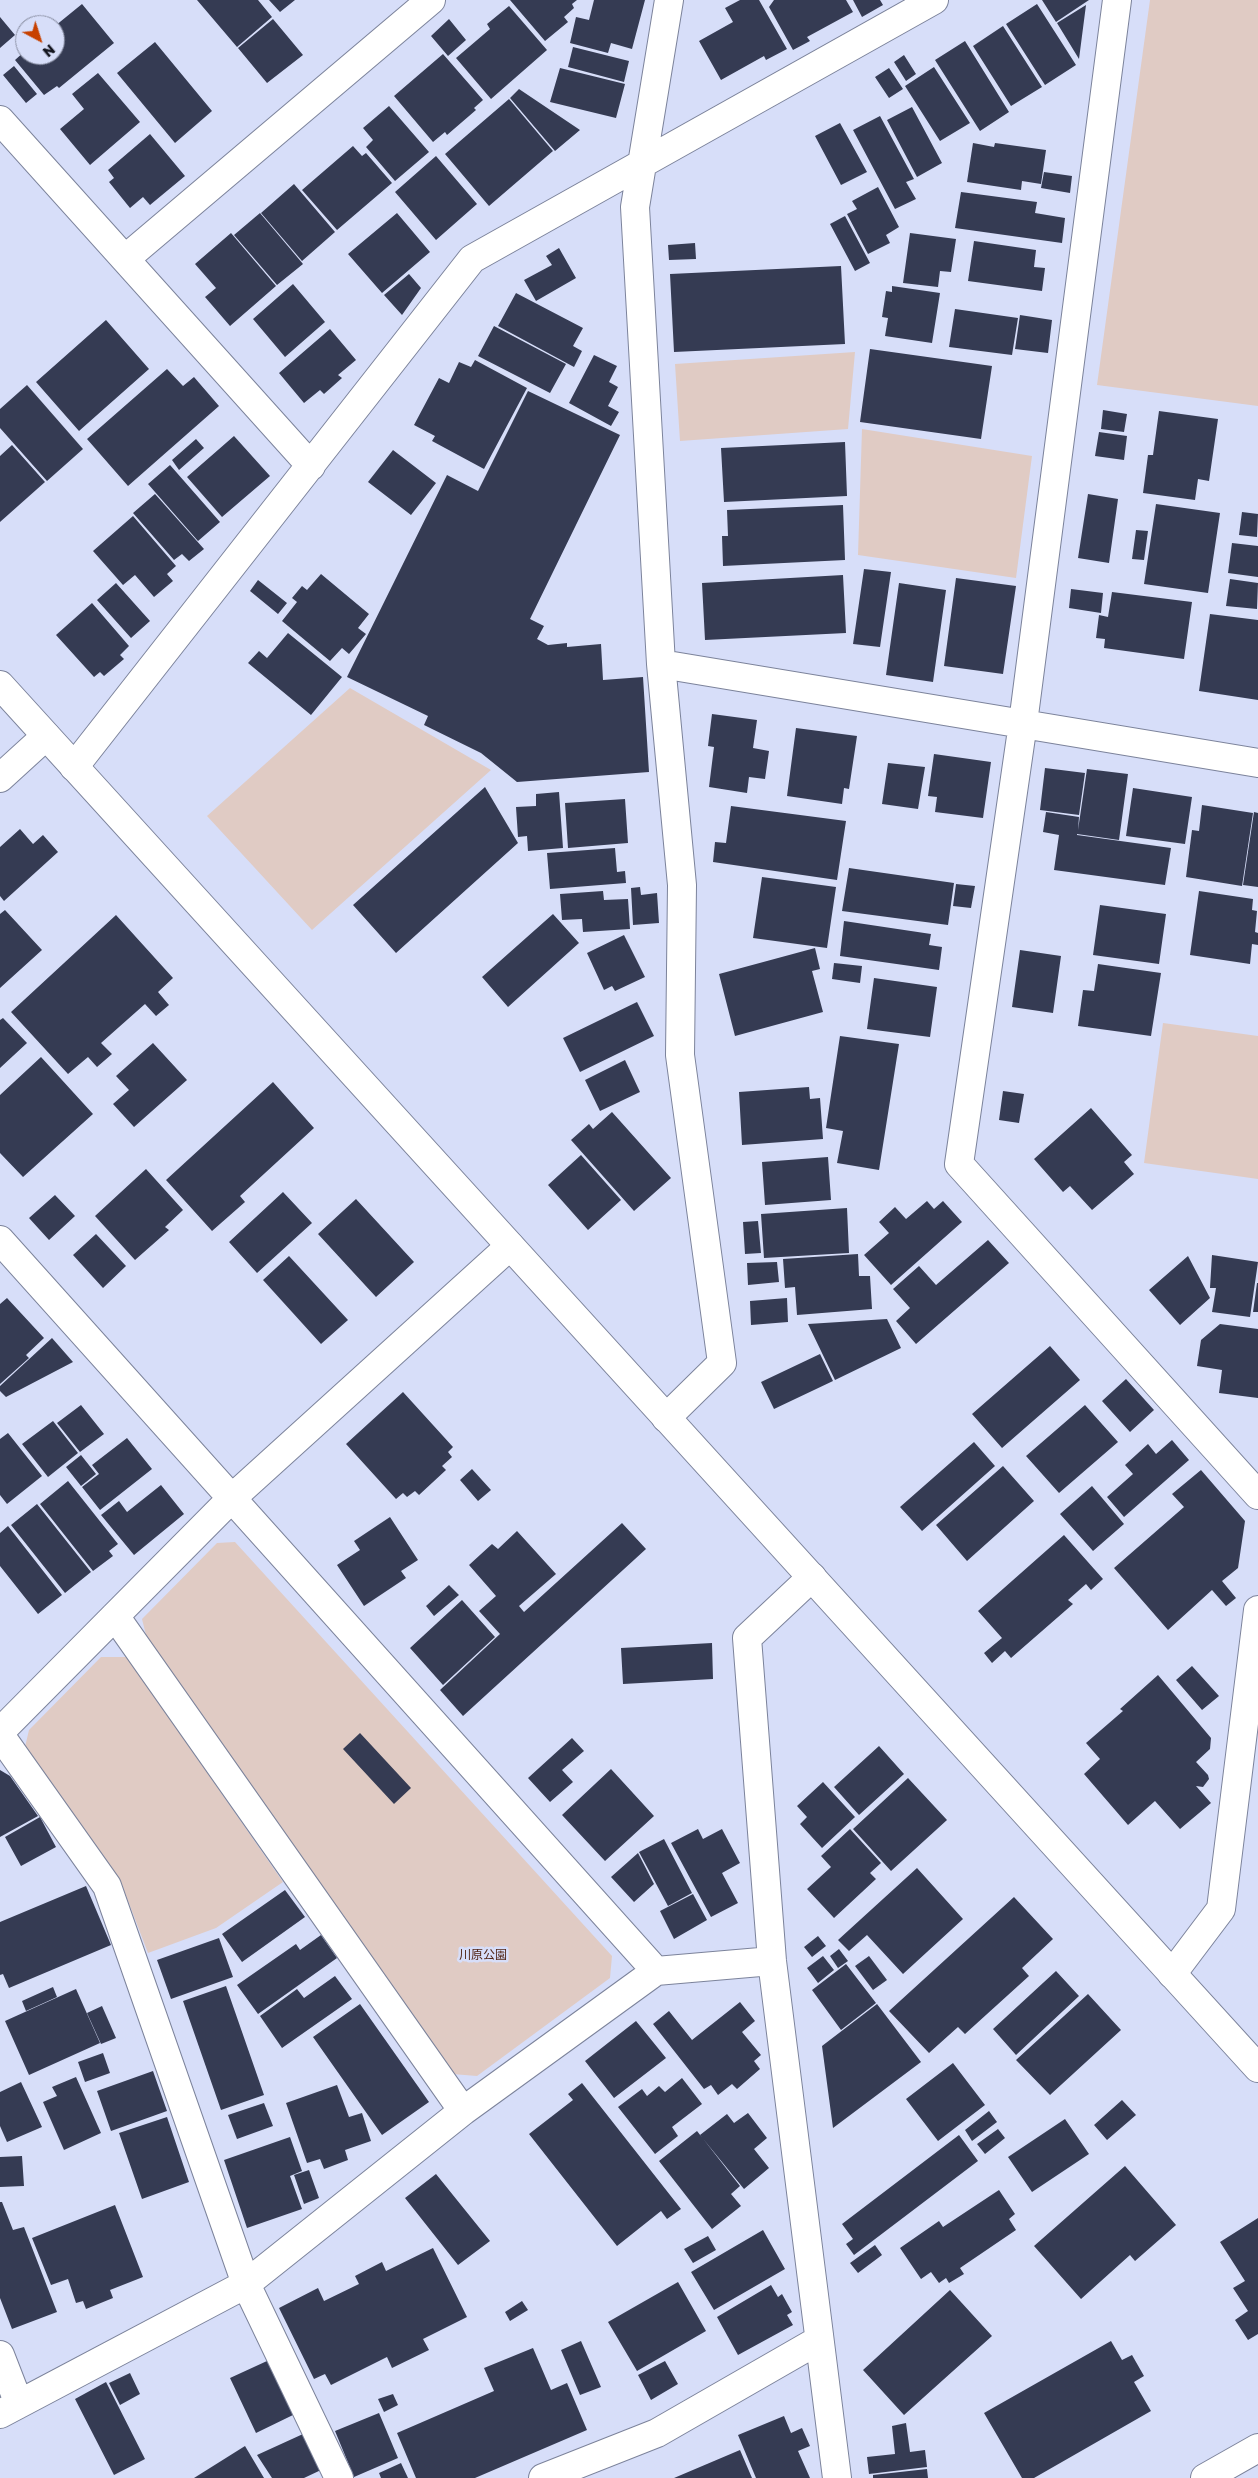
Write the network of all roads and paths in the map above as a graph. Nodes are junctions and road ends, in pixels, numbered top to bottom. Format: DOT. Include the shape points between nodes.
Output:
graph roads {
  1 [pos="432,0"];
  2 [pos="669,0"];
  3 [pos="934,0"];
  4 [pos="1117,0"];
  5 [pos="0,120"];
  6 [pos="640,165"];
  7 [pos="125,259"];
  8 [pos="311,466"];
  9 [pos="661,664"];
  10 [pos="0,685"];
  11 [pos="1022,723"];
  12 [pos="46,736"];
  13 [pos="1258,763"];
  14 [pos="74,767"];
  15 [pos="0,778"];
  16 [pos="0,1240"];
  17 [pos="510,1246"];
  18 [pos="666,1418"];
  19 [pos="1258,1495"];
  20 [pos="232,1498"];
  21 [pos="812,1577"];
  22 [pos="1258,1610"];
  23 [pos="115,1616"];
  24 [pos="0,1734"];
  25 [pos="772,1962"];
  26 [pos="656,1971"];
  27 [pos="1172,1974"];
  28 [pos="1258,2068"];
  29 [pos="463,2111"];
  30 [pos="246,2284"];
  31 [pos="818,2340"];
  32 [pos="0,2355"];
  33 [pos="10,2409"];
  34 [pos="1258,2448"];
  35 [pos="339,2478"];
  36 [pos="543,2478"];
  37 [pos="837,2478"];
  38 [pos="1205,2478"];
  1 -- 7 [label="street"];
  2 -- 6 [label="street"];
  3 -- 6 [label="street"];
  4 -- 11 [label="street"];
  5 -- 7 [label="street"];
  6 -- 8 [label="street" via="472,259"];
  6 -- 9 [label="street" via="634,207"];
  7 -- 8 [label="street"];
  8 -- 14 [label="street"];
  9 -- 11 [label="street"];
  9 -- 18 [label="street" via="682,885 680,1055 722,1363"];
  10 -- 12 [label="street"];
  11 -- 13 [label="street"];
  11 -- 19 [label="street" via="959,1164"];
  12 -- 14 [label="street"];
  12 -- 15 [label="street"];
  14 -- 17 [label="street"];
  16 -- 20 [label="street"];
  17 -- 18 [label="street"];
  17 -- 20 [label="street"];
  18 -- 21 [label="street"];
  20 -- 23 [label="street"];
  20 -- 26 [label="street"];
  21 -- 25 [label="street" via="747,1638"];
  21 -- 27 [label="street"];
  22 -- 27 [label="street" via="1221,1909"];
  23 -- 24 [label="street"];
  23 -- 29 [label="street"];
  24 -- 30 [label="street" via="108,1886"];
  25 -- 26 [label="street"];
  25 -- 31 [label="street"];
  26 -- 29 [label="street"];
  27 -- 28 [label="street"];
  29 -- 30 [label="street"];
  30 -- 33 [label="street"];
  30 -- 35 [label="street"];
  31 -- 36 [label="street" via="657,2433"];
  31 -- 37 [label="street"];
  32 -- 33 [label="street"];
  34 -- 38 [label="street"];
}
